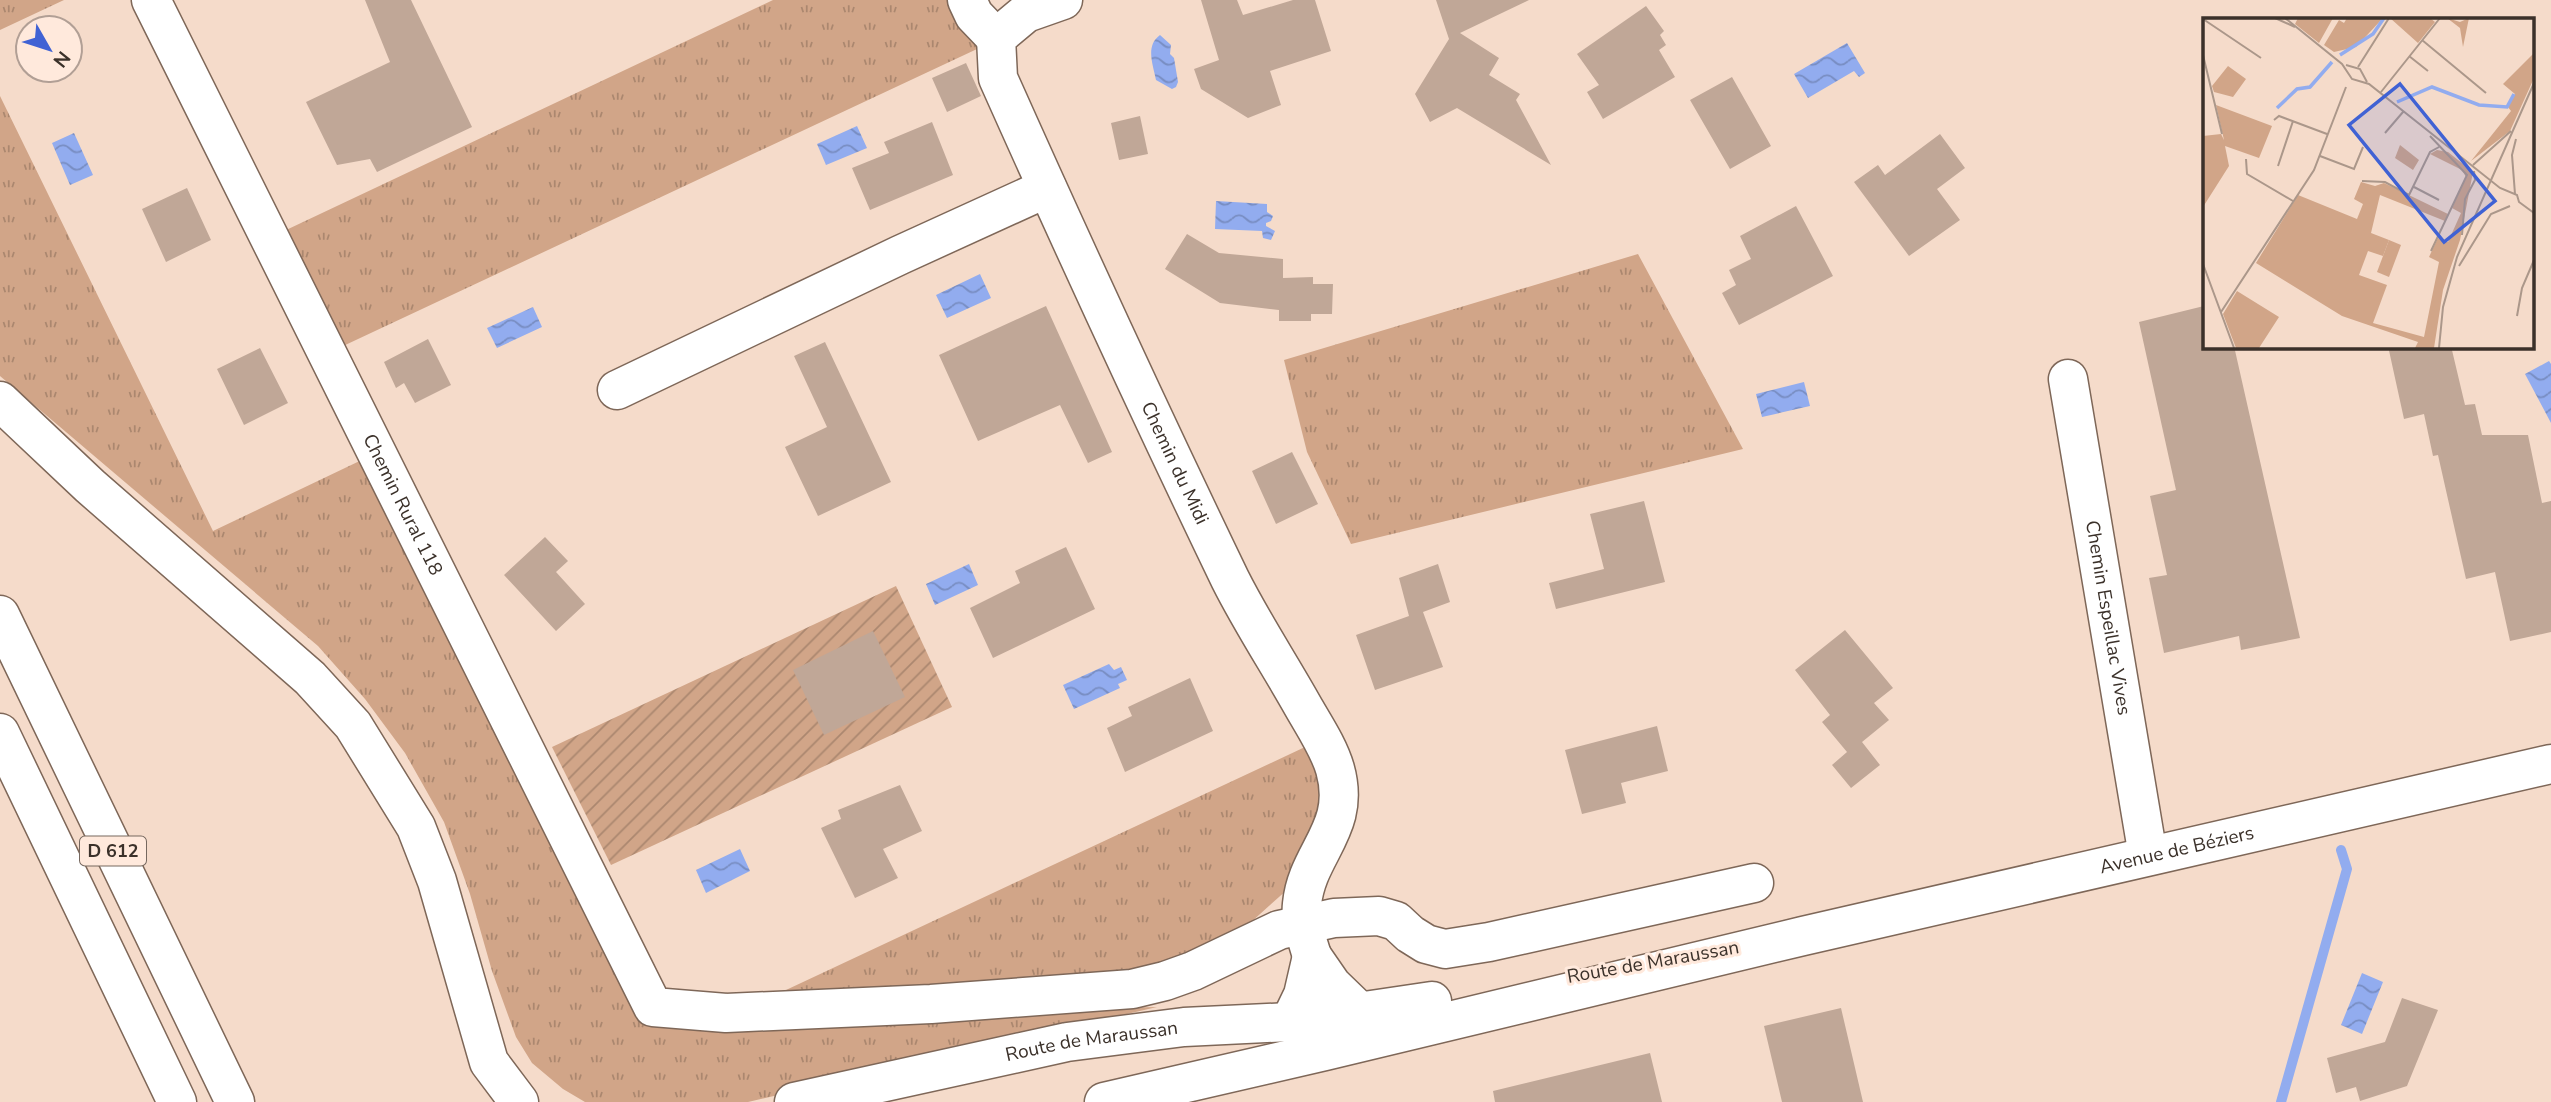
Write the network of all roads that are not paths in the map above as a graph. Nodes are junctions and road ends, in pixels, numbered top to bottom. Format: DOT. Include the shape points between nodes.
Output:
graph roads {
  1 [pos="151,0"];
  2 [pos="967,0"];
  3 [pos="1063,0"];
  4 [pos="996,38"];
  5 [pos="1048,188"];
  6 [pos="2068,379"];
  7 [pos="617,390"];
  8 [pos="0,401"];
  9 [pos="0,615"];
  10 [pos="0,733"];
  11 [pos="2551,764"];
  12 [pos="2148,856"];
  13 [pos="1754,883"];
  14 [pos="1803,936"];
  15 [pos="1307,939"];
  16 [pos="1361,1013"];
  17 [pos="1290,1022"];
  18 [pos="177,1102"];
  19 [pos="235,1102"];
  20 [pos="519,1102"];
  21 [pos="794,1102"];
  22 [pos="1104,1102"];
  1 -- 15 [label="main road, Chemin Rural 118" via="653,1007 726,1013 1132,989 1193,971 1279,930"];
  2 -- 4 [label="main road" via="974,15"];
  3 -- 4 [label="main road" via="1026,13"];
  4 -- 5 [label="main road, Chemin du Midi" via="998,78"];
  5 -- 7 [label="main road"];
  5 -- 15 [label="main road, Chemin du Midi" via="1232,582 1334,766 1339,809 1334,829 1309,875 1302,904"];
  6 -- 12 [label="main road, Chemin Espeillac Vives"];
  8 -- 20 [label="main road" via="100,495 310,677 353,725 416,827 437,881 489,1062"];
  9 -- 19 [label="main road, D 612"];
  10 -- 18 [label="main road, D 612"];
  11 -- 12 [label="main road, Avenue de Béziers"];
  12 -- 14 [label="main road, Avenue de Béziers"];
  13 -- 15 [label="main road" via="1445,949 1426,944 1396,921 1379,916 1334,918"];
  14 -- 16 [label="main road, Route de Maraussan"];
  14 -- 22 [label="main road, Route de Maraussan"];
  15 -- 16 [label="main road" via="1332,985"];
  15 -- 17 [label="main road, Chemin du Midi" via="1303,995"];
  16 -- 17 [label="main road, Route de Maraussan"];
  17 -- 21 [label="main road, Route de Maraussan" via="1173,1028 1067,1042"];
}
